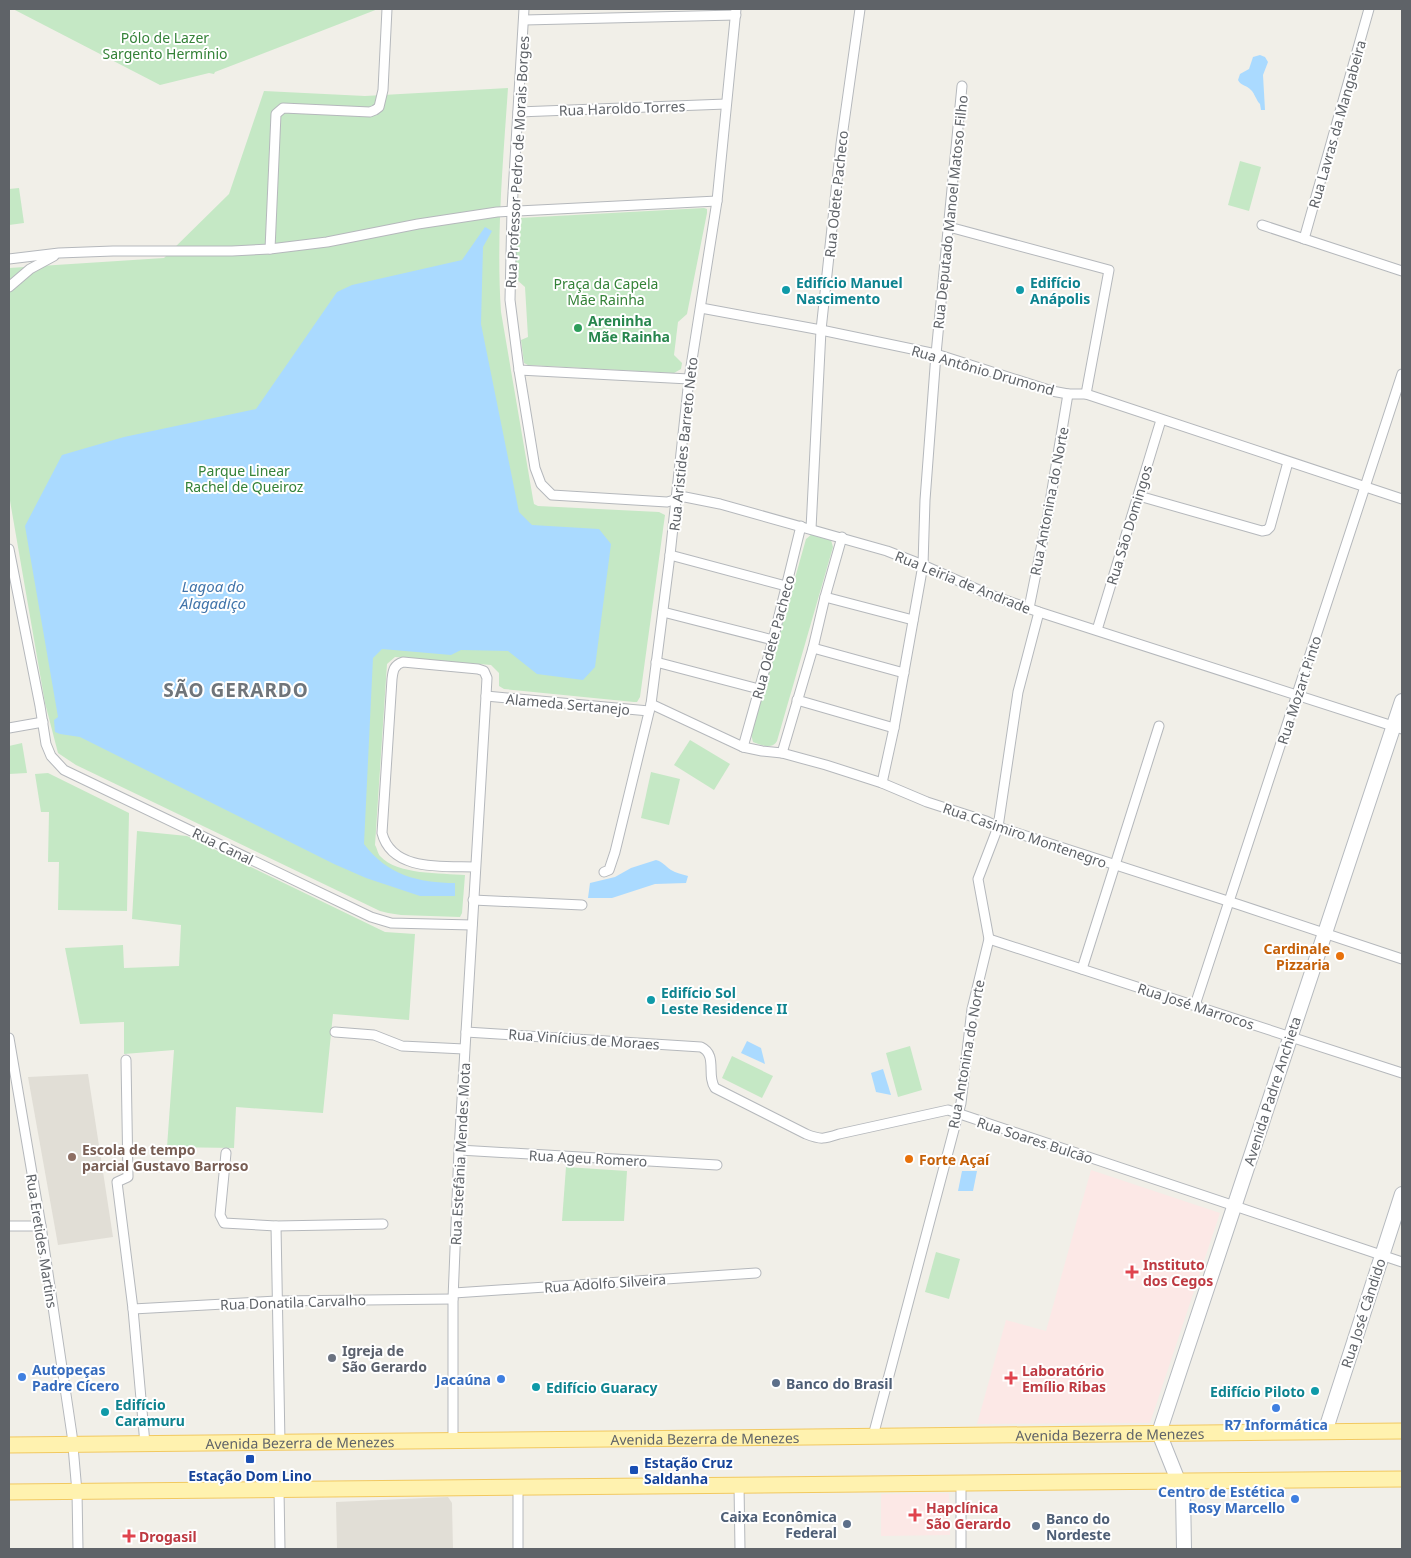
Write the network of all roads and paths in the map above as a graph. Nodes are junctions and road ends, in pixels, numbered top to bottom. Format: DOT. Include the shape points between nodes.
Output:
graph roads {
  1 [pos="387,9"];
  2 [pos="524,9"];
  3 [pos="860,9"];
  4 [pos="1369,9"];
  5 [pos="736,12"];
  6 [pos="524,20"];
  7 [pos="962,86"];
  8 [pos="726,104"];
  9 [pos="518,112"];
  10 [pos="717,201"];
  11 [pos="512,210"];
  12 [pos="1262,225"];
  13 [pos="949,227"];
  14 [pos="1304,239"];
  15 [pos="270,248"];
  16 [pos="58,253"];
  17 [pos="9,259"];
  18 [pos="1402,271"];
  19 [pos="9,287"];
  20 [pos="700,308"];
  21 [pos="821,330"];
  22 [pos="936,354"];
  23 [pos="519,370"];
  24 [pos="1402,374"];
  25 [pos="689,379"];
  26 [pos="1068,394"];
  27 [pos="1086,394"];
  28 [pos="1161,420"];
  29 [pos="1288,462"];
  30 [pos="1365,486"];
  31 [pos="546,490"];
  32 [pos="1139,496"];
  33 [pos="676,499"];
  34 [pos="1402,499"];
  35 [pos="801,526"];
  36 [pos="811,529"];
  37 [pos="842,537"];
  38 [pos="9,549"];
  39 [pos="670,555"];
  40 [pos="923,565"];
  41 [pos="786,586"];
  42 [pos="825,597"];
  43 [pos="1029,608"];
  44 [pos="663,612"];
  45 [pos="1039,612"];
  46 [pos="913,620"];
  47 [pos="1097,630"];
  48 [pos="773,640"];
  49 [pos="813,648"];
  50 [pos="656,662"];
  51 [pos="904,673"];
  52 [pos="759,689"];
  53 [pos="486,696"];
  54 [pos="1297,696"];
  55 [pos="798,700"];
  56 [pos="1402,700"];
  57 [pos="650,708"];
  58 [pos="43,722"];
  59 [pos="1159,726"];
  60 [pos="9,728"];
  61 [pos="894,728"];
  62 [pos="1398,728"];
  63 [pos="743,747"];
  64 [pos="782,753"];
  65 [pos="882,784"];
  66 [pos="998,827"];
  67 [pos="1115,865"];
  68 [pos="475,867"];
  69 [pos="604,872"];
  70 [pos="474,900"];
  71 [pos="1229,901"];
  72 [pos="582,905"];
  73 [pos="472,925"];
  74 [pos="1324,933"];
  75 [pos="989,939"];
  76 [pos="1402,959"];
  77 [pos="1082,969"];
  78 [pos="1195,1005"];
  79 [pos="335,1032"];
  80 [pos="466,1032"];
  81 [pos="1289,1037"];
  82 [pos="9,1038"];
  83 [pos="701,1047"];
  84 [pos="464,1049"];
  85 [pos="126,1060"];
  86 [pos="1402,1073"];
  87 [pos="958,1114"];
  88 [pos="459,1150"];
  89 [pos="226,1153"];
  90 [pos="717,1165"];
  91 [pos="1402,1194"];
  92 [pos="1233,1207"];
  93 [pos="383,1224"];
  94 [pos="9,1226"];
  95 [pos="41,1226"];
  96 [pos="276,1226"];
  97 [pos="1382,1255"];
  98 [pos="1402,1262"];
  99 [pos="756,1273"];
  100 [pos="453,1296"];
  101 [pos="277,1301"];
  102 [pos="133,1309"];
  103 [pos="1402,1431"];
  104 [pos="1325,1432"];
  105 [pos="1159,1433"];
  106 [pos="873,1436"];
  107 [pos="453,1441"];
  108 [pos="280,1442"];
  109 [pos="73,1444"];
  110 [pos="145,1444"];
  111 [pos="9,1445"];
  112 [pos="1402,1479"];
  113 [pos="1178,1481"];
  114 [pos="961,1483"];
  115 [pos="739,1485"];
  116 [pos="1402,1485"];
  117 [pos="518,1487"];
  118 [pos="279,1490"];
  119 [pos="9,1492"];
  120 [pos="77,1492"];
  121 [pos="78,1549"];
  122 [pos="280,1549"];
  123 [pos="518,1549"];
  124 [pos="740,1549"];
  125 [pos="961,1549"];
  126 [pos="1184,1549"];
  1 -- 15 [label="street" via="383,90 379,107 370,112 283,108 276,114"];
  2 -- 6 [label="street, Rua Professor Pedro de Morais Borges"];
  3 -- 21 [label="street, Rua Odete Pacheco" via="841,144"];
  4 -- 14 [label="street, Rua Lavras da Mangabeira"];
  5 -- 6 [label="street"];
  5 -- 8 [label="street, Rua Aristides Barreto Neto"];
  6 -- 9 [label="street, Rua Professor Pedro de Morais Borges"];
  7 -- 13 [label="street, Rua Deputado Manoel Matoso Filho"];
  8 -- 9 [label="street, Rua Haroldo Torres"];
  8 -- 10 [label="street, Rua Aristides Barreto Neto"];
  9 -- 11 [label="street, Rua Professor Pedro de Morais Borges"];
  10 -- 11 [label="street"];
  10 -- 20 [label="street, Rua Aristides Barreto Neto"];
  11 -- 15 [label="street" via="327,242"];
  11 -- 23 [label="street, Rua Professor Pedro de Morais Borges" via="510,300"];
  12 -- 14 [label="street"];
  13 -- 22 [label="street, Rua Deputado Manoel Matoso Filho"];
  13 -- 27 [label="street" via="1109,270"];
  14 -- 18 [label="street"];
  15 -- 16 [label="street"];
  16 -- 17 [label="street"];
  16 -- 19 [label="street" via="30,269"];
  20 -- 21 [label="street, Rua Antônio Drumond"];
  20 -- 25 [label="street, Rua Aristides Barreto Neto"];
  21 -- 22 [label="street, Rua Antônio Drumond"];
  21 -- 36 [label="street, Rua Odete Pacheco"];
  22 -- 26 [label="street, Rua Antônio Drumond"];
  22 -- 40 [label="street, Rua Deputado Manoel Matoso Filho"];
  23 -- 25 [label="street"];
  23 -- 31 [label="street, Rua Professor Pedro de Morais Borges" via="535,468"];
  24 -- 30 [label="street, Rua Mozart Pinto"];
  25 -- 33 [label="street, Rua Aristides Barreto Neto"];
  26 -- 27 [label="street, Rua Antônio Drumond"];
  26 -- 43 [label="street, Rua Antonina do Norte"];
  27 -- 28 [label="street, Rua Antônio Drumond"];
  28 -- 29 [label="street, Rua Antônio Drumond"];
  28 -- 32 [label="street, Rua São Domingos"];
  29 -- 30 [label="street, Rua Antônio Drumond"];
  29 -- 32 [label="street" via="1270,527 1266,530"];
  30 -- 34 [label="street, Rua Antônio Drumond"];
  30 -- 54 [label="street, Rua Mozart Pinto"];
  31 -- 33 [label="street, Rua Leiria de Andrade" via="557,496 611,500 667,502"];
  32 -- 47 [label="street, Rua São Domingos"];
  33 -- 35 [label="street, Rua Leiria de Andrade" via="703,500"];
  33 -- 39 [label="street, Rua Aristides Barreto Neto"];
  35 -- 36 [label="street, Rua Leiria de Andrade"];
  35 -- 41 [label="street, Rua Odete Pacheco"];
  36 -- 37 [label="street, Rua Leiria de Andrade"];
  37 -- 40 [label="street, Rua Leiria de Andrade"];
  37 -- 42 [label="street"];
  38 -- 58 [label="street, Rua Canal"];
  39 -- 41 [label="street"];
  39 -- 44 [label="street, Rua Aristides Barreto Neto"];
  40 -- 43 [label="street, Rua Leiria de Andrade"];
  40 -- 46 [label="street, Rua Deputado Manoel Matoso Filho"];
  41 -- 48 [label="street, Rua Odete Pacheco"];
  42 -- 46 [label="street"];
  42 -- 49 [label="street"];
  43 -- 45 [label="street, Rua Leiria de Andrade"];
  44 -- 48 [label="street"];
  44 -- 50 [label="street, Rua Aristides Barreto Neto"];
  45 -- 47 [label="street, Rua Leiria de Andrade"];
  45 -- 66 [label="street, Rua Antonina do Norte" via="1018,692"];
  46 -- 51 [label="street, Rua Deputado Manoel Matoso Filho"];
  47 -- 54 [label="street, Rua Leiria de Andrade"];
  48 -- 52 [label="street, Rua Odete Pacheco"];
  49 -- 51 [label="street"];
  49 -- 55 [label="street"];
  50 -- 52 [label="street"];
  50 -- 57 [label="street, Rua Aristides Barreto Neto"];
  51 -- 61 [label="street, Rua Deputado Manoel Matoso Filho"];
  52 -- 63 [label="street, Rua Odete Pacheco"];
  53 -- 57 [label="street, Alameda Sertanejo"];
  53 -- 68 [label="street, Rua Estefânia Mendes Mota"];
  53 -- 68 [label="street, Rua Estefânia Mendes Mota" via="487,678 482,670 403,662 393,669 384,842 403,860 426,865"];
  54 -- 62 [label="street, Rua Leiria de Andrade"];
  54 -- 71 [label="street, Rua Mozart Pinto"];
  55 -- 61 [label="street"];
  55 -- 64 [label="street"];
  56 -- 62 [label="street, Avenida Padre Anchieta"];
  57 -- 63 [label="street, Rua Casimiro Montenegro"];
  57 -- 69 [label="street, Rua Aristides Barreto Neto" via="615,852 609,870"];
  58 -- 60 [label="street"];
  58 -- 73 [label="street, Rua Canal" via="51,756 64,770 371,917 391,923"];
  59 -- 67 [label="street"];
  61 -- 65 [label="street, Rua Deputado Manoel Matoso Filho"];
  62 -- 74 [label="street, Avenida Padre Anchieta"];
  63 -- 64 [label="street, Rua Casimiro Montenegro"];
  64 -- 65 [label="street, Rua Casimiro Montenegro"];
  65 -- 66 [label="street, Rua Casimiro Montenegro"];
  66 -- 67 [label="street, Rua Casimiro Montenegro"];
  66 -- 75 [label="street, Rua Antonina do Norte" via="978,879"];
  67 -- 71 [label="street, Rua Casimiro Montenegro"];
  67 -- 77 [label="street"];
  68 -- 70 [label="street, Rua Estefânia Mendes Mota"];
  70 -- 72 [label="street"];
  70 -- 73 [label="street, Rua Estefânia Mendes Mota"];
  71 -- 74 [label="street, Rua Casimiro Montenegro"];
  71 -- 78 [label="street, Rua Mozart Pinto"];
  73 -- 80 [label="street, Rua Estefânia Mendes Mota"];
  74 -- 76 [label="street, Rua Casimiro Montenegro"];
  74 -- 81 [label="street, Avenida Padre Anchieta"];
  75 -- 77 [label="street, Rua José Marrocos"];
  75 -- 87 [label="street, Rua Antonina do Norte" via="972,1009"];
  77 -- 78 [label="street, Rua José Marrocos"];
  78 -- 81 [label="street, Rua José Marrocos"];
  79 -- 84 [label="street" via="374,1035 402,1046"];
  80 -- 83 [label="street, Rua Vinícius de Moraes"];
  80 -- 84 [label="street, Rua Estefânia Mendes Mota"];
  81 -- 86 [label="street, Rua José Marrocos"];
  81 -- 92 [label="street, Avenida Padre Anchieta"];
  82 -- 95 [label="street, Rua Eretides Martins"];
  83 -- 87 [label="street, Rua Soares Bulcão" via="710,1054 710,1078 715,1088 816,1138 948,1110"];
  84 -- 88 [label="street, Rua Estefânia Mendes Mota"];
  85 -- 102 [label="street" via="128,1177 117,1182"];
  87 -- 92 [label="street, Rua Soares Bulcão"];
  87 -- 106 [label="street, Rua Antonina do Norte"];
  88 -- 90 [label="street, Rua Ageu Romero"];
  88 -- 100 [label="street, Rua Estefânia Mendes Mota"];
  89 -- 96 [label="street" via="222,1220 229,1224"];
  91 -- 97 [label="street, Rua José Cândido"];
  92 -- 97 [label="street, Rua Soares Bulcão"];
  92 -- 105 [label="street, Avenida Padre Anchieta"];
  93 -- 96 [label="street"];
  94 -- 95 [label="street"];
  95 -- 109 [label="street, Rua Eretides Martins"];
  96 -- 101 [label="street"];
  97 -- 98 [label="street, Rua Soares Bulcão"];
  97 -- 104 [label="street, Rua José Cândido"];
  99 -- 100 [label="street, Rua Adolfo Silveira"];
  100 -- 101 [label="street, Rua Donatila Carvalho"];
  100 -- 107 [label="street, Rua Estefânia Mendes Mota"];
  101 -- 102 [label="street, Rua Donatila Carvalho"];
  101 -- 108 [label="street"];
  102 -- 110 [label="street"];
  103 -- 104 [label="main road, Avenida Bezerra de Menezes"];
  104 -- 105 [label="main road, Avenida Bezerra de Menezes"];
  105 -- 106 [label="main road, Avenida Bezerra de Menezes"];
  105 -- 113 [label="street"];
  106 -- 107 [label="main road, Avenida Bezerra de Menezes"];
  107 -- 108 [label="main road, Avenida Bezerra de Menezes"];
  108 -- 110 [label="main road, Avenida Bezerra de Menezes"];
  109 -- 110 [label="main road, Avenida Bezerra de Menezes"];
  109 -- 111 [label="main road, Avenida Bezerra de Menezes"];
  109 -- 120 [label="street, Rua Eretides Martins"];
  112 -- 113 [label="main road"];
  112 -- 116 [label="street"];
  113 -- 114 [label="main road"];
  113 -- 126 [label="street" via="1183,1493"];
  114 -- 115 [label="main road"];
  114 -- 125 [label="street"];
  115 -- 117 [label="main road"];
  115 -- 124 [label="street"];
  117 -- 118 [label="main road"];
  117 -- 123 [label="street"];
  118 -- 120 [label="main road"];
  118 -- 122 [label="street"];
  119 -- 120 [label="main road"];
  120 -- 121 [label="street, Rua Eretides Martins"];
}
